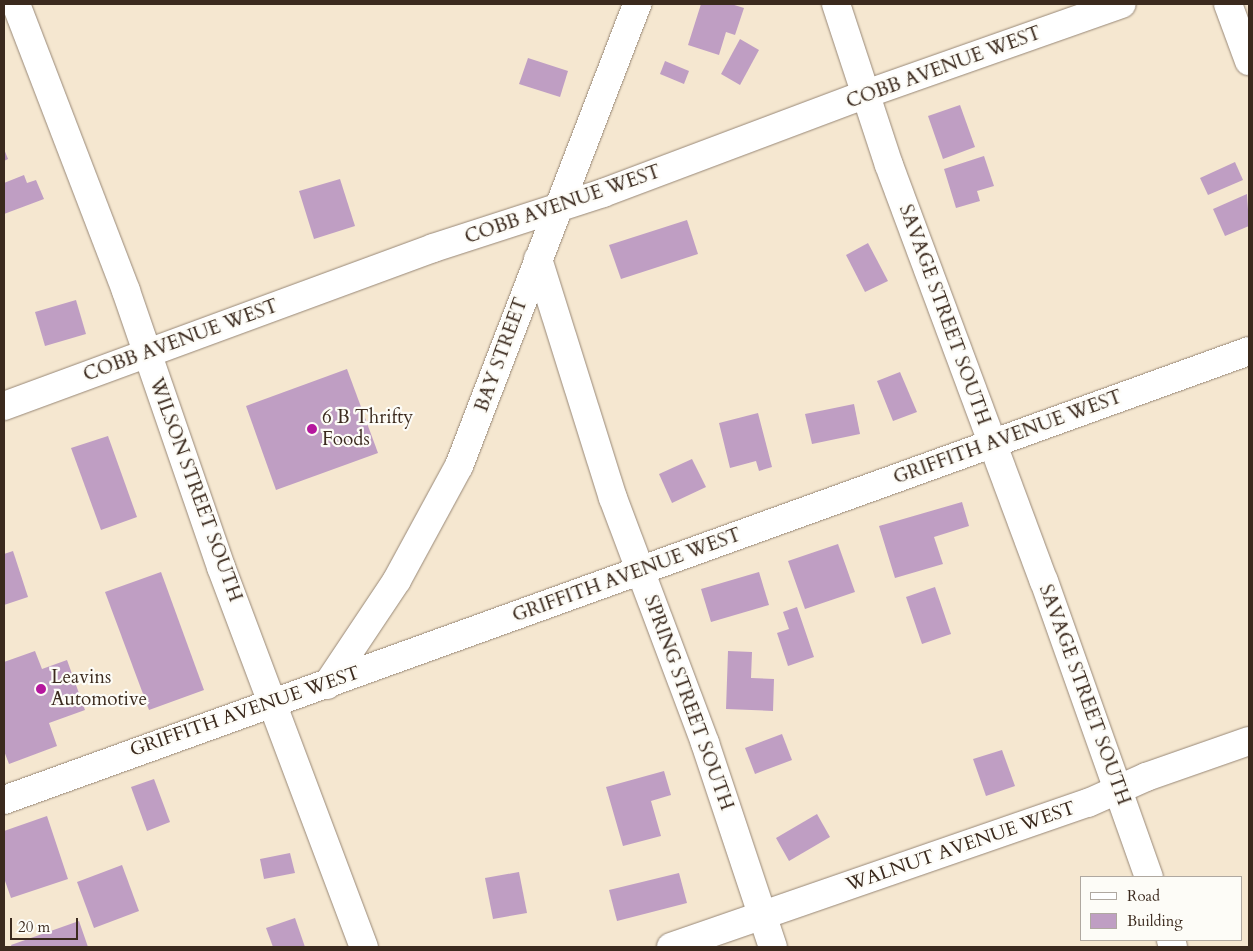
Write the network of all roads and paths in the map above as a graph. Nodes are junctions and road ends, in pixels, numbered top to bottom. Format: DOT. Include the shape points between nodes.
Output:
graph roads {
  1 [pos="637,4"];
  2 [pos="836,4"];
  3 [pos="1122,4"];
  4 [pos="1228,4"];
  5 [pos="16,7"];
  6 [pos="1249,61"];
  7 [pos="866,94"];
  8 [pos="560,207"];
  9 [pos="538,259"];
  10 [pos="1249,351"];
  11 [pos="146,354"];
  12 [pos="4,406"];
  13 [pos="991,444"];
  14 [pos="640,571"];
  15 [pos="327,685"];
  16 [pos="274,703"];
  17 [pos="1249,741"];
  18 [pos="1118,790"];
  19 [pos="4,800"];
  20 [pos="1149,876"];
  21 [pos="763,916"];
  22 [pos="364,947"];
  23 [pos="671,947"];
  24 [pos="773,947"];
  1 -- 8 [label="street, BAY STREET"];
  2 -- 7 [label="street, SAVAGE STREET SOUTH"];
  3 -- 7 [label="street, COBB AVENUE WEST"];
  4 -- 6 [label="street"];
  5 -- 11 [label="street, WILSON STREET SOUTH" via="126,291"];
  7 -- 8 [label="street, COBB AVENUE WEST"];
  7 -- 13 [label="street, SAVAGE STREET SOUTH"];
  8 -- 9 [label="street, BAY STREET"];
  8 -- 11 [label="street, COBB AVENUE WEST" via="433,248"];
  9 -- 14 [label="street, SPRING STREET SOUTH"];
  9 -- 15 [label="street, BAY STREET" via="459,466 398,580"];
  10 -- 13 [label="street, GRIFFITH AVENUE WEST"];
  11 -- 12 [label="street, COBB AVENUE WEST"];
  11 -- 16 [label="street, WILSON STREET SOUTH" via="221,567"];
  13 -- 14 [label="street, GRIFFITH AVENUE WEST"];
  13 -- 18 [label="street, SAVAGE STREET SOUTH"];
  14 -- 15 [label="street, GRIFFITH AVENUE WEST"];
  14 -- 21 [label="street, SPRING STREET SOUTH" via="704,743"];
  15 -- 16 [label="street, GRIFFITH AVENUE WEST"];
  16 -- 19 [label="street, GRIFFITH AVENUE WEST" via="146,746"];
  16 -- 22 [label="street, WILSON STREET SOUTH"];
  17 -- 18 [label="street, WALNUT AVENUE WEST"];
  18 -- 20 [label="street, SAVAGE STREET SOUTH"];
  18 -- 21 [label="street, WALNUT AVENUE WEST"];
  21 -- 23 [label="street, WALNUT AVENUE WEST"];
  21 -- 24 [label="street, SPRING STREET SOUTH"];
}
